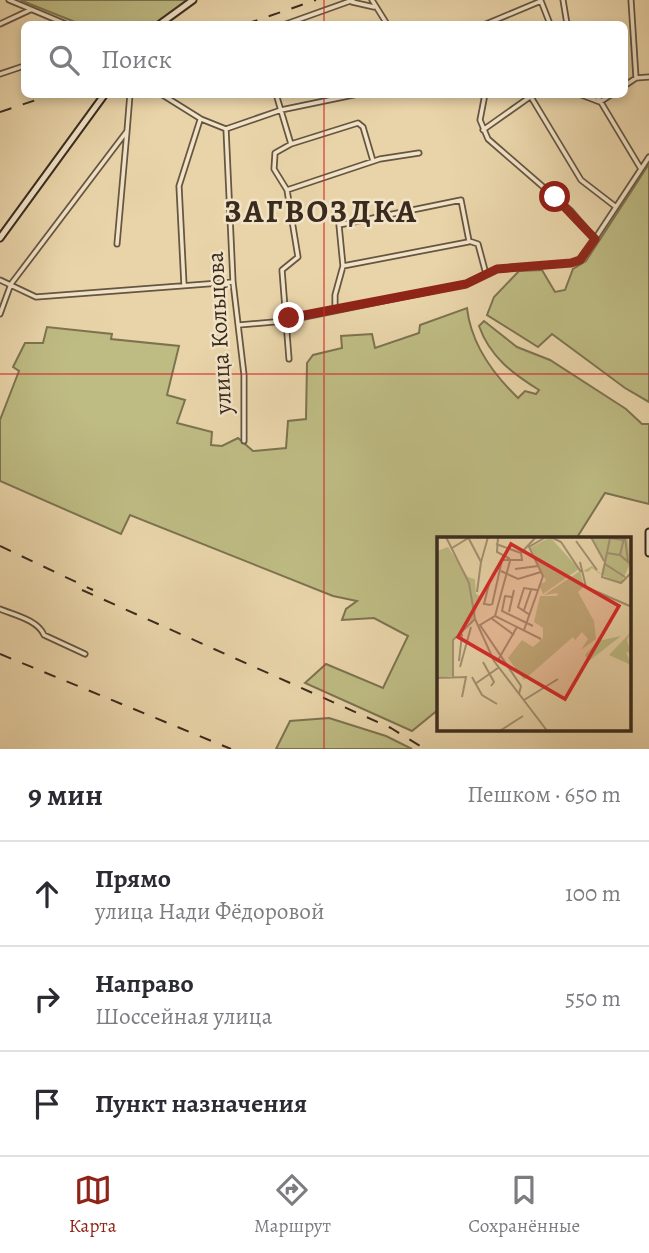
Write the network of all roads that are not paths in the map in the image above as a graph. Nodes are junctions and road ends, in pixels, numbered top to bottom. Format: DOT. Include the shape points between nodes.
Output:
graph roads {
  1 [pos="9,0"];
  2 [pos="193,0"];
  3 [pos="563,0"];
  4 [pos="631,0"];
  5 [pos="353,1"];
  6 [pos="371,2"];
  7 [pos="32,9"];
  8 [pos="59,21"];
  9 [pos="164,21"];
  10 [pos="295,21"];
  11 [pos="385,21"];
  12 [pos="493,21"];
  13 [pos="549,21"];
  14 [pos="566,21"];
  15 [pos="0,24"];
  16 [pos="21,67"];
  17 [pos="0,75"];
  18 [pos="649,77"];
  19 [pos="636,78"];
  20 [pos="628,84"];
  21 [pos="102,98"];
  22 [pos="130,98"];
  23 [pos="167,98"];
  24 [pos="277,98"];
  25 [pos="339,98"];
  26 [pos="484,98"];
  27 [pos="530,98"];
  28 [pos="534,98"];
  29 [pos="590,98"];
  30 [pos="598,98"];
  31 [pos="606,98"];
  32 [pos="600,102"];
  33 [pos="281,110"];
  34 [pos="201,119"];
  35 [pos="226,129"];
  36 [pos="484,130"];
  37 [pos="127,131"];
  38 [pos="291,144"];
  39 [pos="419,153"];
  40 [pos="649,158"];
  41 [pos="373,161"];
  42 [pos="641,169"];
  43 [pos="287,190"];
  44 [pos="617,207"];
  45 [pos="0,238"];
  46 [pos="595,239"];
  47 [pos="469,241"];
  48 [pos="117,244"];
  49 [pos="344,266"];
  50 [pos="486,275"];
  51 [pos="0,280"];
  52 [pos="233,282"];
  53 [pos="11,285"];
  54 [pos="184,285"];
  55 [pos="335,309"];
  56 [pos="0,314"];
  57 [pos="285,321"];
  58 [pos="239,325"];
  59 [pos="289,359"];
  60 [pos="244,441"];
  61 [pos="649,532"];
  62 [pos="649,544"];
  63 [pos="649,553"];
  64 [pos="0,609"];
  65 [pos="85,654"];
  1 -- 7 [label="street"];
  2 -- 9 [label="main road"];
  3 -- 14 [label="street"];
  4 -- 19 [label="street"];
  5 -- 6 [label="street"];
  5 -- 10 [label="street"];
  6 -- 11 [label="street"];
  7 -- 8 [label="street"];
  7 -- 15 [label="street"];
  12 -- 13 [label="street" via="541,1"];
  16 -- 17 [label="street"];
  18 -- 19 [label="street"];
  19 -- 20 [label="street"];
  21 -- 45 [label="main road"];
  22 -- 37 [label="street"];
  23 -- 34 [label="street"];
  24 -- 33 [label="street"];
  25 -- 33 [label="street"];
  26 -- 36 [label="street" via="480,120"];
  27 -- 36 [label="street"];
  28 -- 44 [label="street" via="581,180"];
  29 -- 32 [label="street"];
  30 -- 32 [label="street"];
  31 -- 32 [label="street"];
  32 -- 42 [label="street"];
  33 -- 35 [label="street"];
  33 -- 38 [label="street"];
  34 -- 35 [label="street"];
  34 -- 54 [label="street" via="179,186"];
  35 -- 52 [label="street, улица Кольцова"];
  36 -- 46 [label="street" via="488,139 571,211"];
  37 -- 48 [label="street"];
  37 -- 53 [label="street"];
  38 -- 41 [label="street" via="358,123"];
  38 -- 43 [label="street" via="275,153 274,169"];
  39 -- 41 [label="street"];
  40 -- 42 [label="street"];
  41 -- 43 [label="street"];
  42 -- 44 [label="street"];
  43 -- 57 [label="street" via="298,257 282,270"];
  44 -- 46 [label="street"];
  46 -- 50 [label="street" via="580,260 571,263 497,269"];
  47 -- 49 [label="street"];
  47 -- 49 [label="street" via="461,200 339,225"];
  47 -- 50 [label="street" via="478,244"];
  49 -- 55 [label="street"];
  50 -- 55 [label="street" via="466,284"];
  51 -- 53 [label="street"];
  52 -- 54 [label="street"];
  52 -- 58 [label="street, улица Кольцова"];
  53 -- 54 [label="street" via="36,297"];
  53 -- 56 [label="street"];
  55 -- 57 [label="street"];
  57 -- 58 [label="street"];
  57 -- 59 [label="street"];
  58 -- 60 [label="street, улица Кольцова"];
  61 -- 62 [label="main road"];
  62 -- 63 [label="main road"];
  64 -- 65 [label="street"];
}
